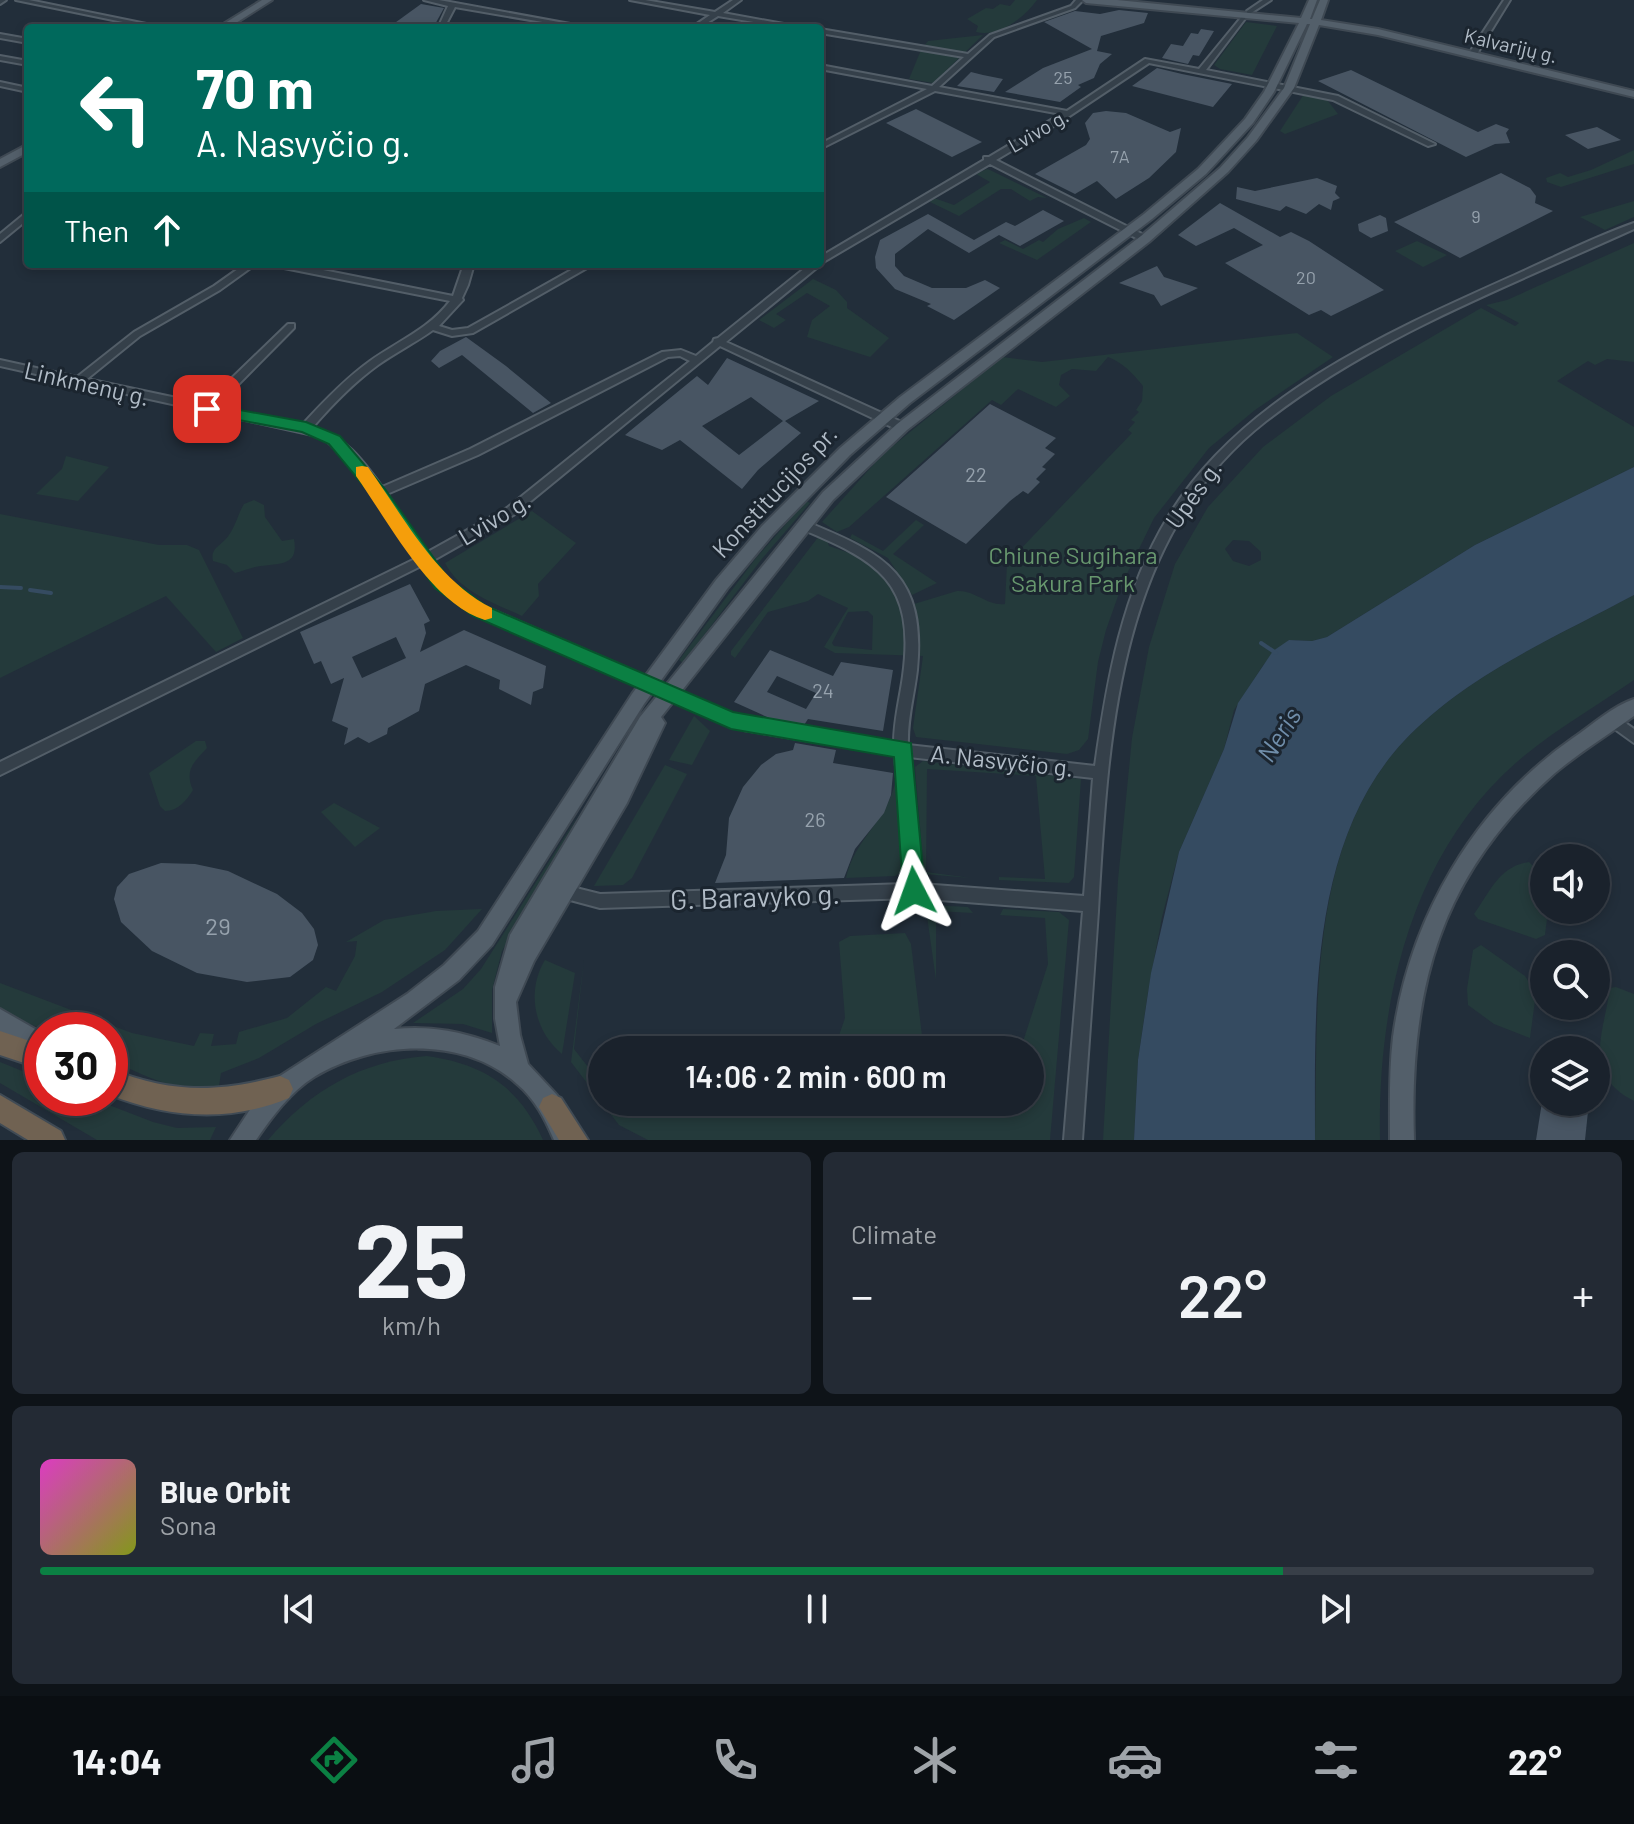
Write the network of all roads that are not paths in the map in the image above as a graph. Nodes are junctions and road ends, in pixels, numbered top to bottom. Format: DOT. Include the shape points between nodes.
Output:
graph roads {
  1 [pos="19,0"];
  2 [pos="268,0"];
  3 [pos="427,0"];
  4 [pos="633,0"];
  5 [pos="738,0"];
  6 [pos="1083,0"];
  7 [pos="1268,0"];
  8 [pos="1313,0"];
  9 [pos="1324,0"];
  10 [pos="1507,0"];
  11 [pos="451,3"];
  12 [pos="719,13"];
  13 [pos="1247,14"];
  14 [pos="1304,18"];
  15 [pos="1318,19"];
  16 [pos="142,24"];
  17 [pos="229,24"];
  18 [pos="443,24"];
  19 [pos="567,24"];
  20 [pos="701,24"];
  21 [pos="781,24"];
  22 [pos="824,32"];
  23 [pos="0,36"];
  24 [pos="24,40"];
  25 [pos="1472,55"];
  26 [pos="969,56"];
  27 [pos="0,58"];
  28 [pos="24,62"];
  29 [pos="824,68"];
  30 [pos="1202,70"];
  31 [pos="0,84"];
  32 [pos="1273,85"];
  33 [pos="935,88"];
  34 [pos="1289,88"];
  35 [pos="24,89"];
  36 [pos="1634,94"];
  37 [pos="1067,113"];
  38 [pos="1431,144"];
  39 [pos="824,145"];
  40 [pos="24,149"];
  41 [pos="987,159"];
  42 [pos="0,164"];
  43 [pos="24,218"];
  44 [pos="1634,226"];
  45 [pos="1130,231"];
  46 [pos="0,239"];
  47 [pos="1145,239"];
  48 [pos="824,258"];
  49 [pos="245,268"];
  50 [pos="299,268"];
  51 [pos="468,268"];
  52 [pos="582,268"];
  53 [pos="810,268"];
  54 [pos="458,300"];
  55 [pos="291,326"];
  56 [pos="433,327"];
  57 [pos="717,341"];
  58 [pos="695,359"];
  59 [pos="0,363"];
  60 [pos="77,382"];
  61 [pos="207,409"];
  62 [pos="884,417"];
  63 [pos="902,427"];
  64 [pos="306,428"];
  65 [pos="379,493"];
  66 [pos="803,525"];
  67 [pos="425,559"];
  68 [pos="660,688"];
  69 [pos="1634,706"];
  70 [pos="1614,721"];
  71 [pos="1634,737"];
  72 [pos="903,750"];
  73 [pos="0,769"];
  74 [pos="1102,773"];
  75 [pos="914,891"];
  76 [pos="564,892"];
  77 [pos="1091,904"];
  78 [pos="504,1015"];
  79 [pos="0,1020"];
  80 [pos="24,1034"];
  81 [pos="0,1043"];
  82 [pos="24,1051"];
  83 [pos="335,1054"];
  84 [pos="519,1072"];
  85 [pos="128,1088"];
  86 [pos="280,1089"];
  87 [pos="552,1107"];
  88 [pos="0,1108"];
  89 [pos="244,1137"];
  90 [pos="52,1140"];
  91 [pos="566,1140"];
  92 [pos="575,1140"];
  93 [pos="1073,1140"];
  94 [pos="1402,1140"];
  1 -- 16 [label="street"];
  2 -- 17 [label="main road"];
  3 -- 11 [label="street"];
  4 -- 12 [label="street"];
  5 -- 12 [label="street"];
  6 -- 13 [label="main road, Kalvarijų g."];
  6 -- 26 [label="street" via="995,34"];
  7 -- 13 [label="street"];
  8 -- 14 [label="main road, Konstitucijos pr."];
  9 -- 15 [label="main road, Konstitucijos pr."];
  10 -- 25 [label="street"];
  11 -- 18 [label="street"];
  11 -- 19 [label="street"];
  12 -- 20 [label="street"];
  12 -- 21 [label="street"];
  13 -- 14 [label="main road, Kalvarijų g."];
  13 -- 30 [label="street"];
  14 -- 15 [label="main road, Kalvarijų g."];
  14 -- 32 [label="main road, Konstitucijos pr."];
  15 -- 25 [label="main road, Kalvarijų g."];
  15 -- 34 [label="main road, Konstitucijos pr."];
  22 -- 26 [label="street"];
  23 -- 24 [label="street"];
  25 -- 36 [label="main road, Kalvarijų g."];
  26 -- 33 [label="street"];
  27 -- 28 [label="street"];
  29 -- 33 [label="street"];
  30 -- 32 [label="street, Lvivo g."];
  30 -- 37 [label="street, Lvivo g." via="1148,61"];
  31 -- 35 [label="street"];
  32 -- 34 [label="street, Lvivo g."];
  32 -- 45 [label="main road, Konstitucijos pr." via="1203,169"];
  33 -- 37 [label="street"];
  33 -- 39 [label="street"];
  34 -- 38 [label="street, Lvivo g." via="1345,101"];
  34 -- 47 [label="main road, Konstitucijos pr." via="1224,170"];
  37 -- 41 [label="street, Lvivo g."];
  40 -- 42 [label="main road"];
  41 -- 45 [label="street"];
  41 -- 48 [label="street, Lvivo g."];
  43 -- 46 [label="street"];
  44 -- 74 [label="street, Upės g." via="1402,333 1286,402 1224,451 1170,522 1137,591 1117,664"];
  45 -- 47 [label="street"];
  45 -- 62 [label="main road, Konstitucijos pr."];
  47 -- 63 [label="main road, Konstitucijos pr."];
  49 -- 60 [label="street" via="137,334"];
  50 -- 54 [label="street"];
  51 -- 54 [label="street"];
  52 -- 56 [label="street" via="470,331"];
  53 -- 57 [label="street, Lvivo g."];
  54 -- 56 [label="street"];
  55 -- 61 [label="street"];
  56 -- 64 [label="street" via="367,368"];
  57 -- 58 [label="street, Lvivo g."];
  57 -- 62 [label="street"];
  58 -- 65 [label="street" via="666,354 474,452"];
  58 -- 67 [label="street, Lvivo g." via="531,497"];
  59 -- 60 [label="street, Linkmenų g."];
  60 -- 61 [label="street, Linkmenų g."];
  61 -- 64 [label="street, Linkmenų g."];
  62 -- 63 [label="street"];
  62 -- 68 [label="main road, Konstitucijos pr." via="822,473 733,572"];
  63 -- 66 [label="main road, Konstitucijos pr."];
  64 -- 65 [label="street, Linkmenų g." via="334,440"];
  65 -- 67 [label="street, Linkmenų g."];
  66 -- 68 [label="main road, Konstitucijos pr."];
  66 -- 72 [label="street" via="881,563 908,601 915,637"];
  67 -- 68 [label="street, Linkmenų g." via="467,604"];
  67 -- 73 [label="street, Lvivo g."];
  68 -- 72 [label="street, A. Nasvyčio g." via="744,724"];
  68 -- 76 [label="main road, Konstitucijos pr." via="620,797"];
  68 -- 78 [label="main road, Konstitucijos pr." via="520,935 505,975"];
  68 -- 83 [label="main road, Konstitucijos pr." via="465,962"];
  69 -- 70 [label="main road"];
  70 -- 71 [label="street"];
  70 -- 94 [label="main road" via="1541,774 1501,813 1438,906 1419,963 1406,1032"];
  72 -- 74 [label="street, A. Nasvyčio g."];
  72 -- 75 [label="street"];
  74 -- 77 [label="street, Upės g."];
  75 -- 76 [label="street, G. Baravyko g." via="600,901"];
  75 -- 77 [label="street, G. Baravyko g."];
  76 -- 78 [label="main road, Konstitucijos pr." via="527,954"];
  77 -- 93 [label="street, Upės g."];
  78 -- 84 [label="main road, Konstitucijos pr."];
  79 -- 80 [label="main road"];
  81 -- 82 [label="highway"];
  83 -- 84 [label="main road" via="406,1038 445,1039 495,1053"];
  83 -- 86 [label="main road, Konstitucijos pr."];
  84 -- 87 [label="main road"];
  85 -- 86 [label="highway" via="171,1102 207,1105"];
  86 -- 89 [label="main road"];
  87 -- 91 [label="main road"];
  87 -- 92 [label="highway"];
  88 -- 90 [label="highway"];
}
